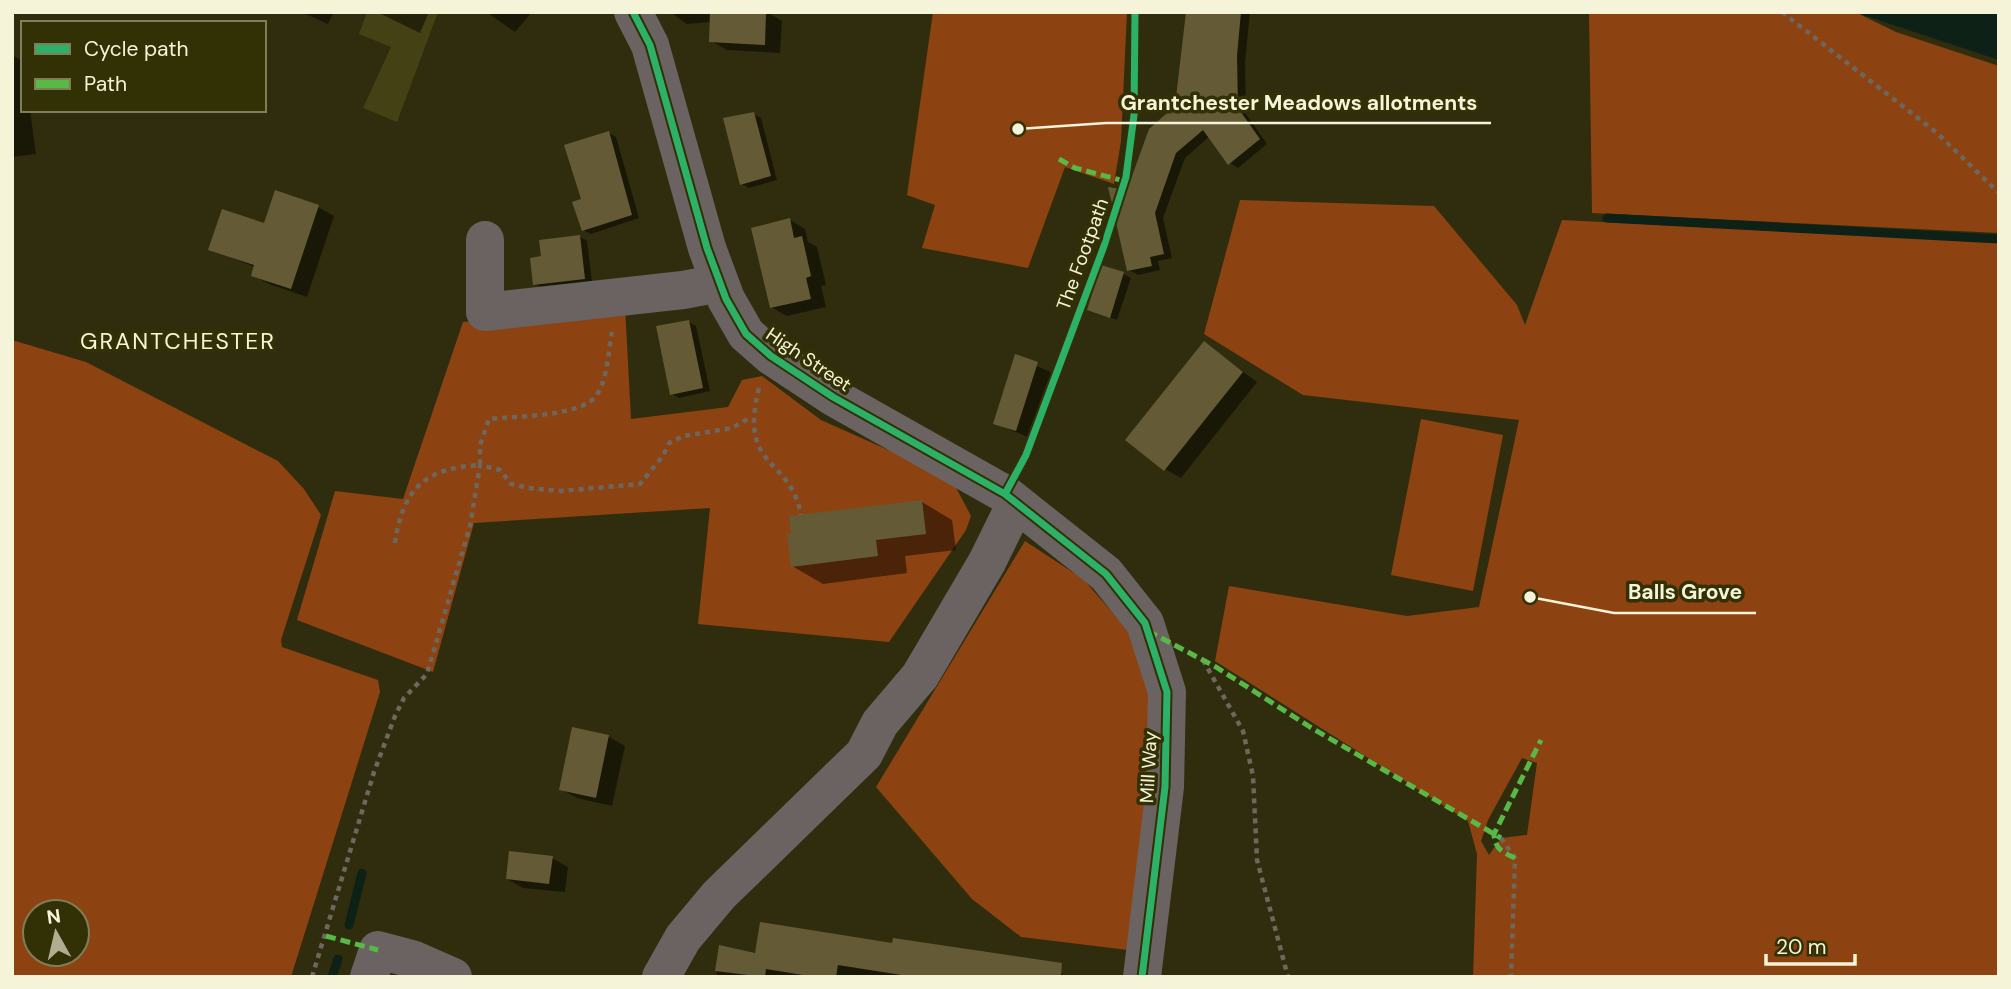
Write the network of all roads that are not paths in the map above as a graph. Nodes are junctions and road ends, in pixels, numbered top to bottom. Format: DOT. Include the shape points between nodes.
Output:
graph roads {
  1 [pos="644,23"];
  2 [pos="475,240"];
  3 [pos="720,283"];
  4 [pos="1016,503"];
  5 [pos="1106,574"];
  6 [pos="369,977"];
  7 [pos="453,977"];
  8 [pos="661,977"];
  9 [pos="1142,977"];
  1 -- 3 [label="street, High Street"];
  2 -- 3 [label="street" via="466,312 541,308"];
  3 -- 4 [label="street, High Street" via="746,334 771,356"];
  4 -- 5 [label="street, High Street"];
  4 -- 8 [label="street" via="920,676 880,723 864,754 719,895 683,938"];
  5 -- 9 [label="street, Mill Way" via="1145,623 1167,692 1165,787"];
  6 -- 7 [label="street" via="378,950"];
}
